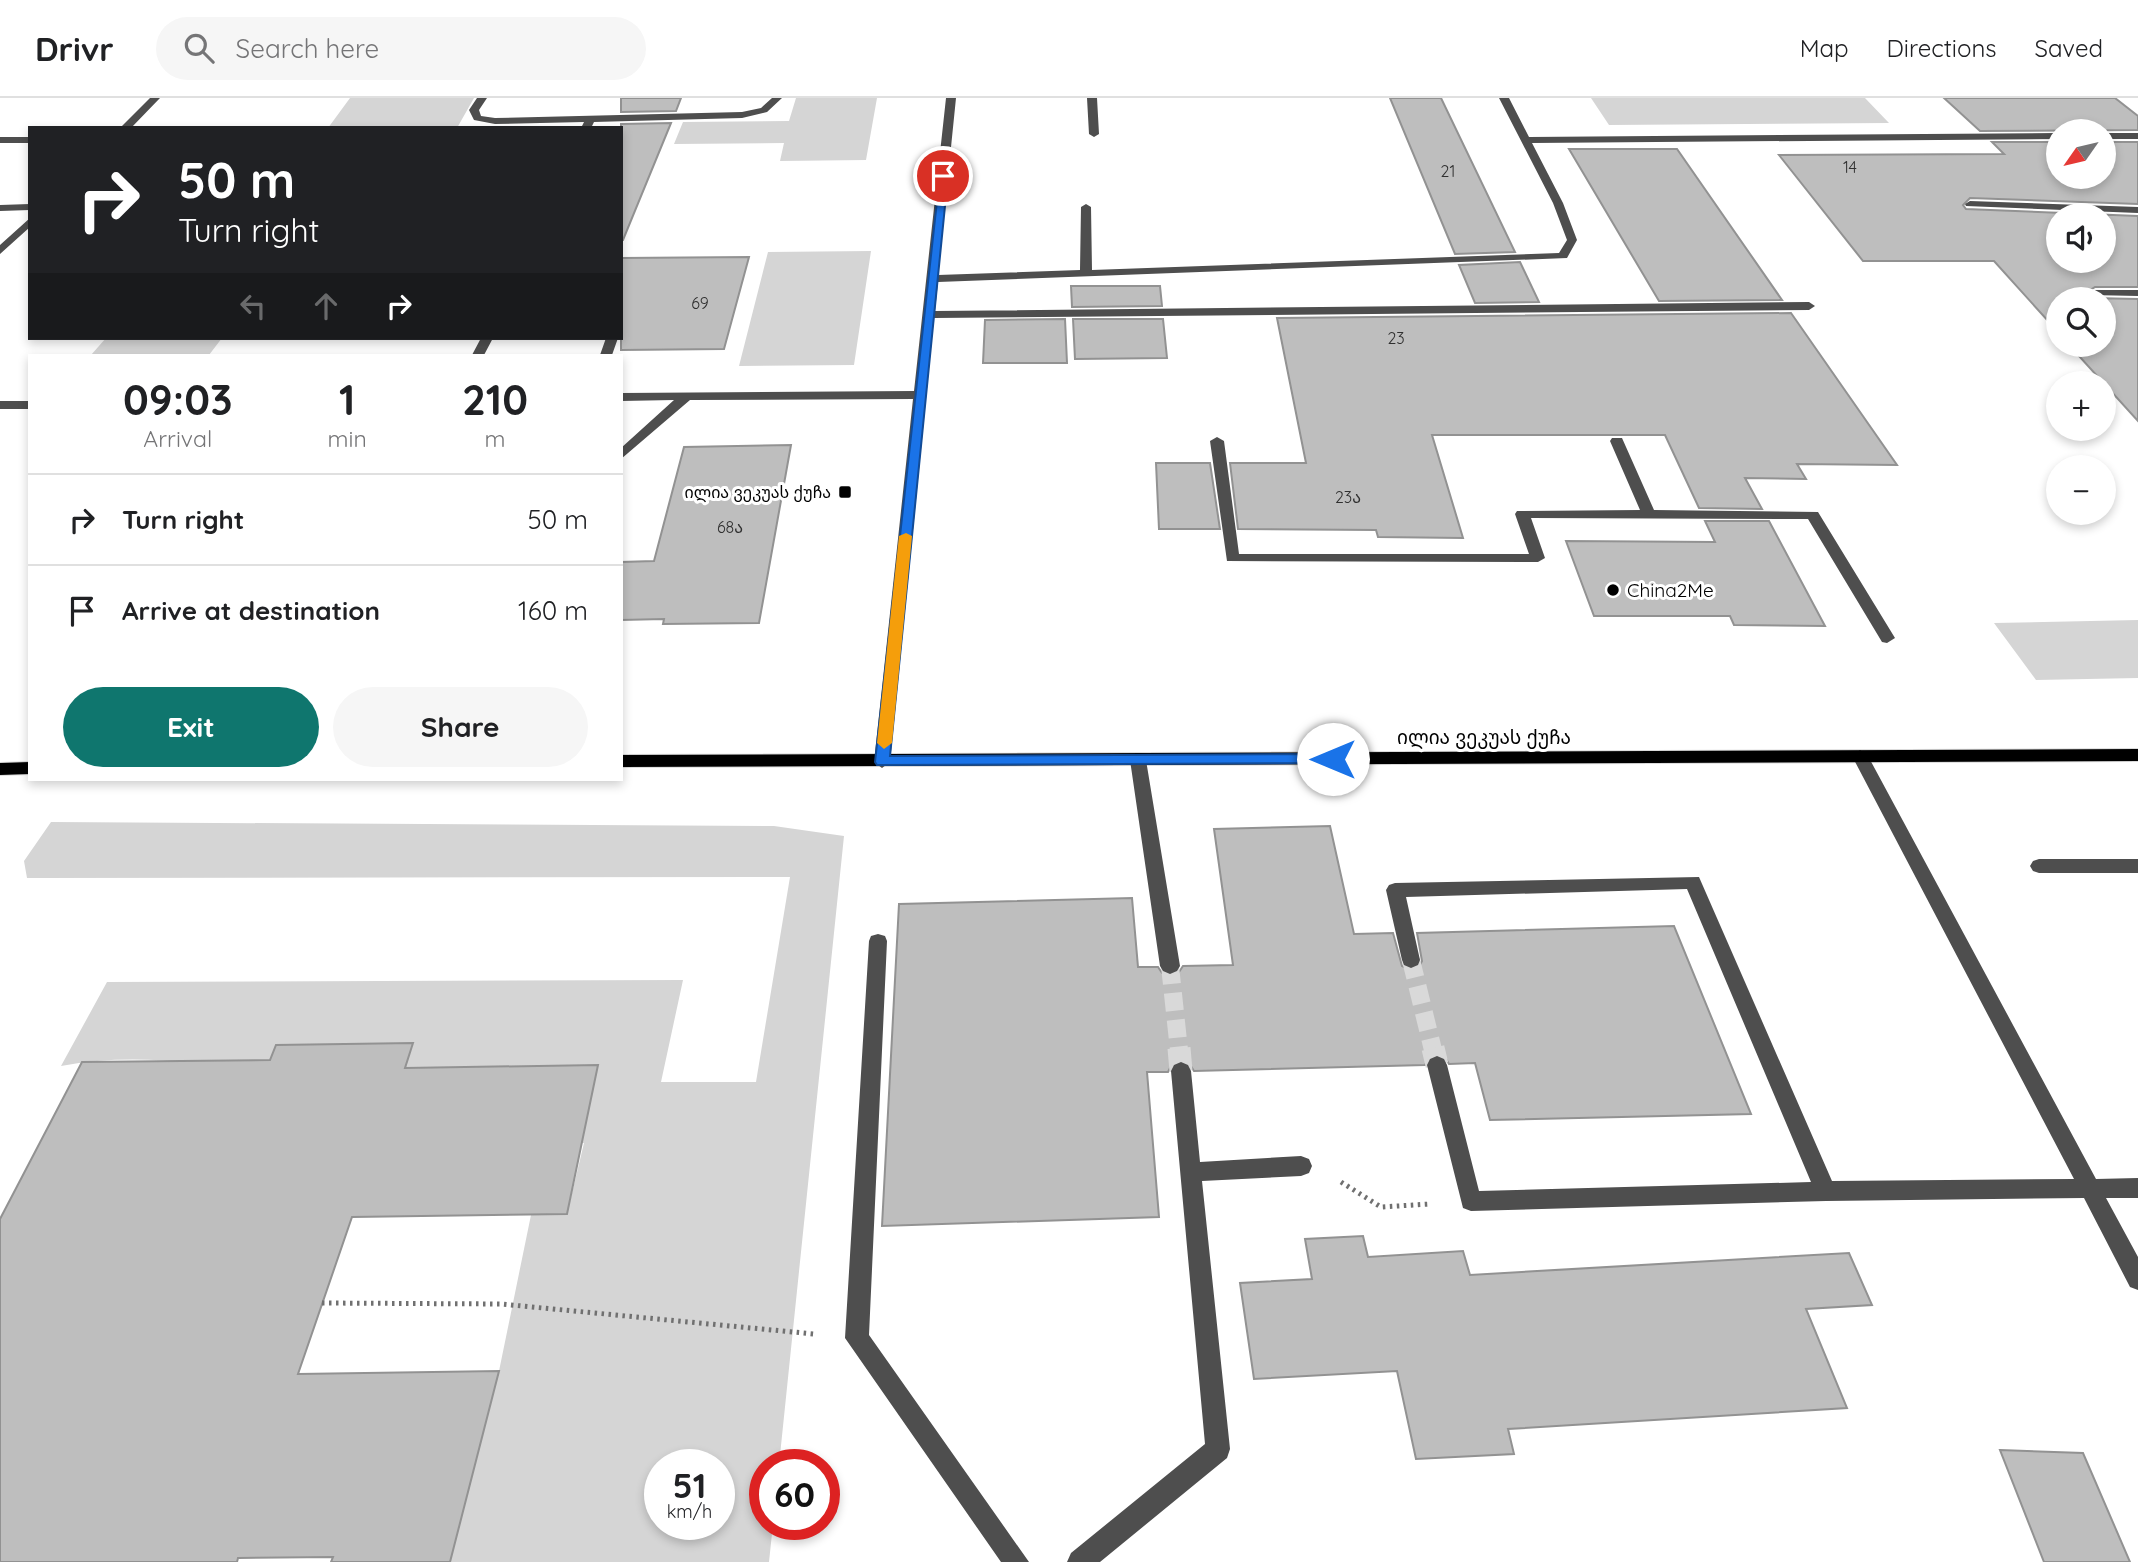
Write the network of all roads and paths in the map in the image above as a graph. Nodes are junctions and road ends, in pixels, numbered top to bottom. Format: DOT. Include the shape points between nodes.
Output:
graph roads {
  1 [pos="155,98"];
  2 [pos="482,98"];
  3 [pos="777,98"];
  4 [pos="951,98"];
  5 [pos="1092,98"];
  6 [pos="1504,98"];
  7 [pos="588,124"];
  8 [pos="127,126"];
  9 [pos="1094,134"];
  10 [pos="2046,136"];
  11 [pos="2116,136"];
  12 [pos="2138,136"];
  13 [pos="0,140"];
  14 [pos="28,140"];
  15 [pos="1526,140"];
  16 [pos="1970,204"];
  17 [pos="28,207"];
  18 [pos="1086,207"];
  19 [pos="0,208"];
  20 [pos="2138,210"];
  21 [pos="28,223"];
  22 [pos="0,251"];
  23 [pos="1086,273"];
  24 [pos="932,279"];
  25 [pos="2116,293"];
  26 [pos="2138,293"];
  27 [pos="1810,306"];
  28 [pos="929,315"];
  29 [pos="920,395"];
  30 [pos="687,396"];
  31 [pos="623,397"];
  32 [pos="0,405"];
  33 [pos="28,405"];
  34 [pos="1217,441"];
  35 [pos="1617,441"];
  36 [pos="623,453"];
  37 [pos="1649,514"];
  38 [pos="1887,638"];
  39 [pos="2138,755"];
  40 [pos="1860,756"];
  41 [pos="1138,760"];
  42 [pos="623,761"];
  43 [pos="882,762"];
  44 [pos="28,768"];
  45 [pos="0,769"];
  46 [pos="2039,866"];
  47 [pos="2138,866"];
  48 [pos="878,941"];
  49 [pos="1411,960"];
  50 [pos="1170,966"];
  51 [pos="1437,1065"];
  52 [pos="1181,1072"];
  53 [pos="1301,1166"];
  54 [pos="1190,1172"];
  55 [pos="2090,1188"];
  56 [pos="2138,1188"];
  57 [pos="1826,1191"];
  58 [pos="1471,1201"];
  59 [pos="2138,1279"];
  60 [pos="322,1303"];
  61 [pos="857,1338"];
  62 [pos="1016,1562"];
  63 [pos="1080,1562"];
  1 -- 8 [label="street"];
  2 -- 7 [label="street" via="474,110 477,118"];
  3 -- 7 [label="street" via="764,110 742,115"];
  4 -- 24 [label="street"];
  5 -- 9 [label="street"];
  6 -- 15 [label="street"];
  10 -- 15 [label="street"];
  11 -- 12 [label="street"];
  13 -- 14 [label="street"];
  15 -- 23 [label="street" via="1572,240 1563,256"];
  16 -- 20 [label="street"];
  17 -- 19 [label="street"];
  18 -- 23 [label="street"];
  21 -- 22 [label="street"];
  23 -- 24 [label="street"];
  24 -- 28 [label="street"];
  25 -- 26 [label="street"];
  27 -- 28 [label="street"];
  28 -- 29 [label="street"];
  29 -- 30 [label="street"];
  29 -- 43 [label="street"];
  30 -- 31 [label="street"];
  30 -- 36 [label="street"];
  32 -- 33 [label="street"];
  34 -- 37 [label="street" via="1232,558 1538,558 1522,514"];
  35 -- 37 [label="street"];
  37 -- 38 [label="street" via="1813,515"];
  39 -- 40 [label="main road, ილია ვეკუას ქუჩა"];
  40 -- 41 [label="main road, ილია ვეკუას ქუჩა"];
  40 -- 55 [label="street"];
  41 -- 43 [label="main road, ილია ვეკუას ქუჩა"];
  41 -- 50 [label="street"];
  42 -- 43 [label="main road, ილია ვეკუას ქუჩა" via="800,758"];
  44 -- 45 [label="main road"];
  46 -- 47 [label="street"];
  48 -- 61 [label="street"];
  49 -- 57 [label="street" via="1395,890 1693,882"];
  51 -- 58 [label="street"];
  52 -- 54 [label="street"];
  53 -- 54 [label="street"];
  53 -- 58 [label="path" via="1335,1178 1381,1207"];
  54 -- 63 [label="street" via="1218,1449"];
  55 -- 56 [label="street"];
  55 -- 57 [label="street"];
  55 -- 59 [label="street"];
  57 -- 58 [label="street"];
  60 -- 61 [label="path" via="501,1304"];
  61 -- 62 [label="street"];
}
